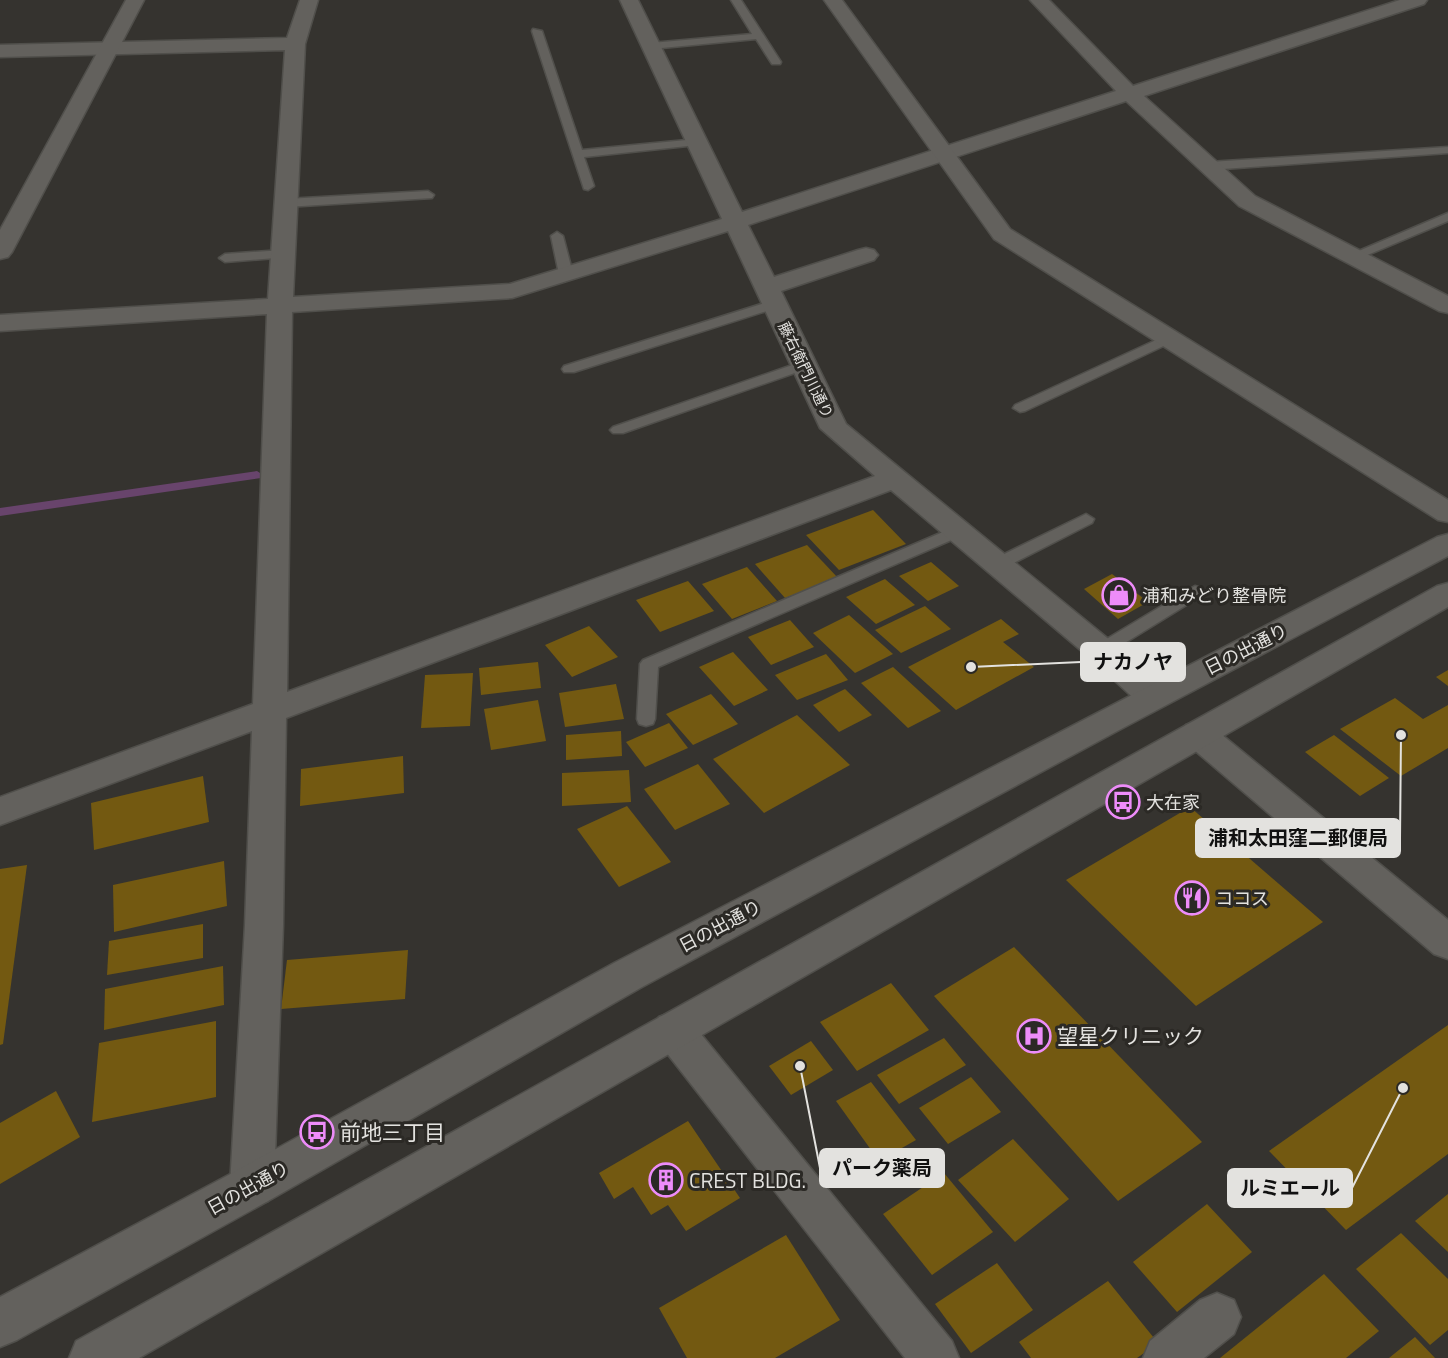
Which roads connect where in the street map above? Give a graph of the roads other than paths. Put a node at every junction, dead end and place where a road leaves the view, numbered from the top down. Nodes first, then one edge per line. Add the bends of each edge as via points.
1 (135, 0) edge
2 (309, 0) edge
3 (629, 0) edge
4 (736, 0) edge
5 (833, 0) edge
6 (1039, 0) edge
7 (1418, 0) edge
8 (537, 31) dead end
9 (759, 36) junction
10 (295, 44) junction
11 (651, 46) junction
12 (109, 47) junction
13 (0, 51) edge
14 (776, 62) dead end
15 (1129, 93) junction
16 (697, 142) junction
17 (1448, 150) edge
18 (941, 153) junction
19 (578, 154) junction
20 (1209, 166) junction
21 (588, 186) dead end
22 (428, 195) dead end
23 (286, 203) junction
24 (1448, 217) edge
25 (735, 222) junction
26 (557, 236) dead end
27 (0, 252) edge
28 (283, 254) junction
29 (866, 255) dead end
30 (1353, 256) junction
31 (225, 258) dead end
32 (566, 274) junction
33 (770, 296) junction
34 (280, 305) junction
35 (1448, 306) edge
36 (0, 323) edge
37 (1167, 339) junction
38 (804, 365) junction
39 (570, 369) dead end
40 (1020, 408) dead end
41 (618, 430) dead end
42 (895, 479) junction
43 (1448, 513) edge
44 (1086, 519) dead end
45 (957, 531) junction
46 (1448, 544) edge
47 (998, 564) junction
48 (1195, 592) dead end
49 (1448, 593) edge
50 (1101, 650) junction
51 (1153, 697) junction
52 (268, 711) junction
53 (646, 719) dead end
54 (1198, 734) junction
55 (0, 811) edge
56 (1448, 943) edge
57 (672, 1030) junction
58 (252, 1186) junction
59 (1216, 1317) dead end
60 (0, 1323) edge
61 (93, 1358) edge
62 (935, 1358) edge
63 (1167, 1358) edge

1 - 12 street
2 - 10 street
3 - 11 street, 藤右衛門川通り
4 - 9 lane
5 - 18 street
6 - 15 street
7 - 15 street
8 - 19 lane
9 - 11 lane
9 - 14 lane
10 - 12 street
10 - 23 street
11 - 16 street, 藤右衛門川通り
12 - 13 street
12 - 27 street
15 - 18 street
15 - 20 street
16 - 19 lane
16 - 25 street, 藤右衛門川通り
17 - 20 lane
18 - 25 street
18 - 37 street via 1002,234
19 - 21 lane
20 - 30 street via 1247,201
22 - 23 lane
23 - 28 street
24 - 30 lane
25 - 32 street
25 - 33 street, 藤右衛門川通り
26 - 32 lane
28 - 31 lane
28 - 34 street
29 - 33 street
30 - 35 street
32 - 34 street via 512,291
33 - 38 street, 藤右衛門川通り
33 - 39 lane
34 - 36 street
34 - 52 street
37 - 40 lane
37 - 43 street
38 - 41 lane
38 - 42 street, 藤右衛門川通り via 834,428
42 - 45 street, 藤右衛門川通り
42 - 52 street
44 - 47 lane
45 - 47 street, 藤右衛門川通り
45 - 53 lane via 649,664
46 - 51 street, 日の出通り
47 - 50 street, 藤右衛門川通り
48 - 50 lane
49 - 54 street
50 - 51 street, 藤右衛門川通り
51 - 58 street, 日の出通り via 628,975
52 - 55 street
52 - 58 street via 264,925
54 - 56 street
54 - 57 street
57 - 61 street
57 - 62 street
58 - 60 street, 日の出通り
59 - 63 street

